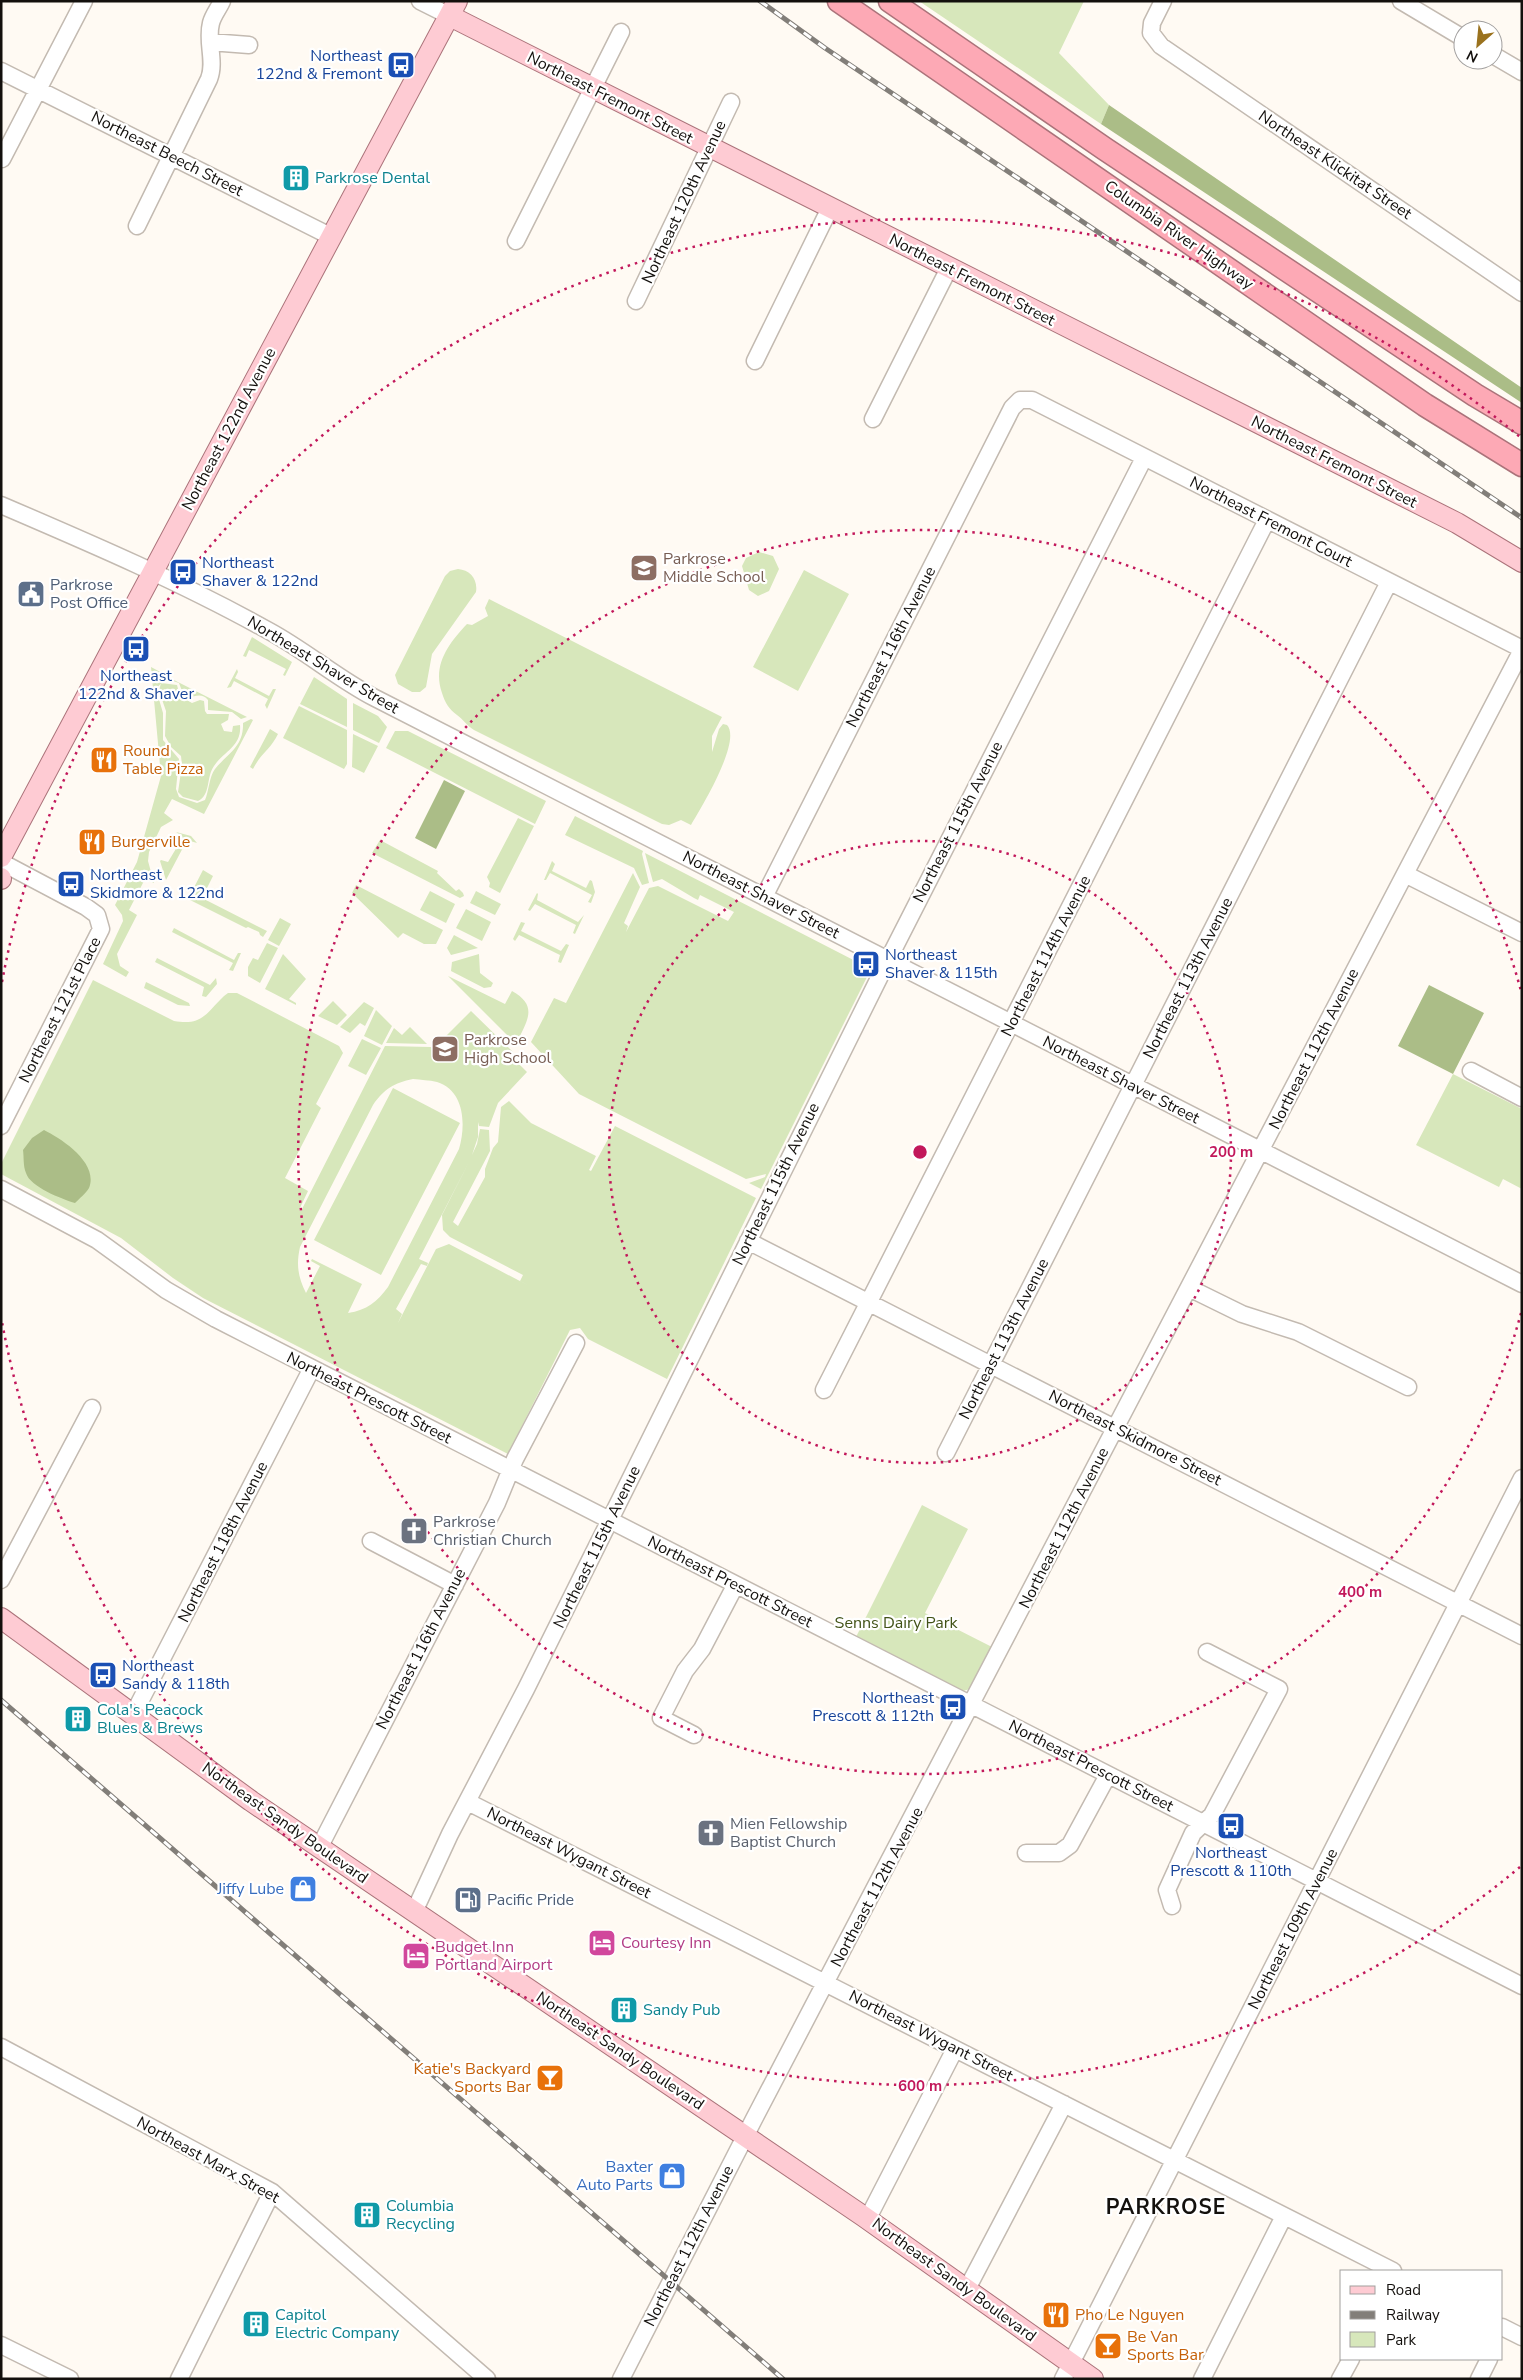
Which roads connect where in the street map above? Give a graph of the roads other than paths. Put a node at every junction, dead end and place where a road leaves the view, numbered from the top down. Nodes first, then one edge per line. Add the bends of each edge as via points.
1 (84, 1) edge
2 (222, 1) edge
3 (420, 1) edge
4 (839, 1) edge
5 (890, 1) edge
6 (1163, 1) edge
7 (1401, 1) edge
8 (454, 9) edge
9 (621, 32) dead end
10 (1453, 32) edge
11 (210, 42) junction
12 (249, 45) dead end
13 (1503, 61) edge
14 (1, 71) edge
15 (1522, 72) edge
16 (591, 88) junction
17 (37, 89) junction
18 (731, 102) dead end
19 (710, 148) junction
20 (172, 156) junction
21 (2, 159) edge
22 (830, 208) junction
23 (137, 226) dead end
24 (332, 237) junction
25 (516, 242) dead end
26 (950, 268) junction
27 (1522, 293) edge
28 (636, 301) dead end
29 (755, 361) dead end
30 (1020, 400) joint
31 (873, 419) dead end
32 (1522, 423) edge
33 (1144, 458) junction
34 (1522, 465) edge
35 (1, 505) edge
36 (1267, 520) junction
37 (1522, 562) edge
38 (153, 572) junction
39 (1389, 582) junction
40 (1522, 650) edge
41 (1, 857) edge
42 (1, 862) edge
43 (1405, 874) junction
44 (764, 897) junction
45 (1522, 933) edge
46 (888, 960) junction
47 (1012, 1024) junction
48 (1471, 1071) dead end
49 (1134, 1087) junction
50 (1522, 1098) edge
51 (1, 1126) edge
52 (1260, 1151) junction
53 (1, 1189) edge
54 (748, 1241) junction
55 (1522, 1284) edge
56 (1189, 1288) junction
57 (869, 1302) junction
58 (576, 1343) dead end
59 (991, 1365) junction
60 (312, 1368) junction
61 (1408, 1387) dead end
62 (824, 1390) dead end
63 (92, 1408) dead end
64 (1116, 1429) junction
65 (946, 1453) dead end
66 (510, 1470) junction
67 (1522, 1478) edge
68 (609, 1521) junction
69 (371, 1541) dead end
70 (1, 1580) edge
71 (455, 1584) junction
72 (735, 1586) junction
73 (1458, 1604) junction
74 (1, 1618) edge
75 (1522, 1636) edge
76 (1207, 1652) dead end
77 (971, 1705) junction
78 (133, 1715) junction
79 (694, 1735) dead end
80 (1108, 1776) junction
81 (468, 1802) junction
82 (1203, 1824) junction
83 (319, 1848) junction
84 (1026, 1853) dead end
85 (1317, 1881) junction
86 (1172, 1906) dead end
87 (414, 1912) junction
88 (826, 1983) junction
89 (1522, 1986) edge
90 (1, 2047) edge
91 (955, 2049) junction
92 (1064, 2104) junction
93 (746, 2136) junction
94 (1175, 2162) junction
95 (272, 2192) junction
96 (1284, 2216) junction
97 (868, 2218) junction
98 (1391, 2270) edge
99 (967, 2289) junction
100 (1503, 2330) edge
101 (1522, 2337) edge
102 (1, 2345) edge
103 (1350, 2360) edge
104 (1488, 2360) edge
105 (1066, 2371) edge
106 (70, 2379) edge
107 (179, 2379) edge
108 (487, 2379) edge
109 (621, 2379) edge
110 (1093, 2379) edge
111 (1202, 2379) edge
112 (1340, 2379) edge
113 (1479, 2379) edge

1 - 17 street
2 - 11 street via 211,24
3 - 8 street, Northeast Fremont Street
4 - 34 highway, Columbia River Highway via 1425,405
5 - 32 highway, Columbia River Highway via 1105,149
6 - 27 street, Northeast Klickitat Street via 1152,23 1151,33 1160,46
7 - 10 street
8 - 16 main road, Northeast Fremont Street
8 - 24 main road, Northeast 122nd Avenue
9 - 16 street
11 - 12 street
11 - 20 street via 212,71
13 - 15 street
14 - 17 street, Northeast Beech Street
16 - 19 main road, Northeast Fremont Street
16 - 25 street
17 - 20 street, Northeast Beech Street
17 - 21 street
18 - 19 street, Northeast 120th Avenue
19 - 22 main road, Northeast Fremont Street
19 - 28 street, Northeast 120th Avenue
20 - 23 street
20 - 24 street, Northeast Beech Street
22 - 26 main road, Northeast Fremont Street
22 - 29 street
24 - 38 main road, Northeast 122nd Avenue
26 - 31 street
26 - 37 main road, Northeast Fremont Street via 1457,523
30 - 33 street, Northeast Fremont Court via 1032,400
30 - 44 street, Northeast 116th Avenue via 1012,408
33 - 36 street, Northeast Fremont Court
33 - 46 street, Northeast 115th Avenue
35 - 38 street, Northeast Shaver Street
36 - 39 street, Northeast Fremont Court
36 - 47 street, Northeast 114th Avenue
38 - 41 main road, Northeast 122nd Avenue
38 - 44 street, Northeast Shaver Street via 270,631 375,698
39 - 40 street, Northeast Fremont Court
39 - 49 street, Northeast 113th Avenue
40 - 43 street, Northeast 112th Avenue
42 - 51 street, Northeast 121st Place via 86,907 100,920 99,935
43 - 45 street
43 - 52 street, Northeast 112th Avenue
44 - 46 street, Northeast Shaver Street
46 - 47 street, Northeast Shaver Street
46 - 54 street, Northeast 115th Avenue
47 - 49 street, Northeast Shaver Street
47 - 57 street, Northeast 114th Avenue
48 - 50 street
49 - 52 street, Northeast Shaver Street
49 - 59 street, Northeast 113th Avenue
52 - 55 street, Northeast Shaver Street
52 - 56 street, Northeast 112th Avenue
53 - 60 street, Northeast Prescott Street via 97,1240 190,1305
54 - 57 street, Northeast Skidmore Street
54 - 68 street, Northeast 115th Avenue
56 - 61 street via 1242,1314 1298,1332
56 - 64 street, Northeast 112th Avenue
57 - 59 street, Northeast Skidmore Street
57 - 62 street, Northeast 114th Avenue
58 - 66 street, Northeast 116th Avenue
59 - 64 street, Northeast Skidmore Street
59 - 65 street, Northeast 113th Avenue
60 - 66 street, Northeast Prescott Street
60 - 78 street, Northeast 118th Avenue
63 - 70 street
64 - 73 street, Northeast Skidmore Street
64 - 77 street, Northeast 112th Avenue
66 - 68 street, Northeast Prescott Street
66 - 71 street, Northeast 116th Avenue via 497,1503
67 - 73 street, Northeast 109th Avenue
68 - 72 street, Northeast Prescott Street
68 - 81 street, Northeast 115th Avenue
69 - 71 street
71 - 83 street, Northeast 116th Avenue
72 - 77 street, Northeast Prescott Street
72 - 79 street via 702,1649 684,1670 661,1718
73 - 75 street, Northeast Skidmore Street
73 - 85 street, Northeast 109th Avenue
74 - 78 main road, Northeast Sandy Boulevard
76 - 82 street via 1279,1689 1212,1815
77 - 80 street, Northeast Prescott Street
77 - 88 street, Northeast 112th Avenue
78 - 83 main road, Northeast Sandy Boulevard
80 - 82 street, Northeast Prescott Street
80 - 84 street via 1070,1845 1058,1853
81 - 87 street, Northeast 115th Avenue
81 - 88 street, Northeast Wygant Street
82 - 85 street, Northeast Prescott Street
82 - 86 street via 1193,1833 1167,1890
83 - 87 main road, Northeast Sandy Boulevard
85 - 89 street, Northeast Prescott Street
85 - 94 street, Northeast 109th Avenue
87 - 93 main road, Northeast Sandy Boulevard
88 - 91 street, Northeast Wygant Street
88 - 93 street, Northeast 112th Avenue
90 - 95 street, Northeast Marx Street
91 - 92 street, Northeast Wygant Street
91 - 97 street
92 - 94 street, Northeast Wygant Street
92 - 99 street
93 - 97 main road, Northeast Sandy Boulevard
93 - 109 street, Northeast 112th Avenue
94 - 96 street, Northeast Wygant Street
94 - 105 street, Northeast 109th Avenue
95 - 107 street
95 - 108 street, Northeast Marx Street
96 - 98 street, Northeast Wygant Street
96 - 111 street
97 - 99 main road, Northeast Sandy Boulevard
99 - 105 main road, Northeast Sandy Boulevard
100 - 101 street
102 - 106 street
103 - 112 street
104 - 113 street
105 - 110 main road, Northeast Sandy Boulevard

